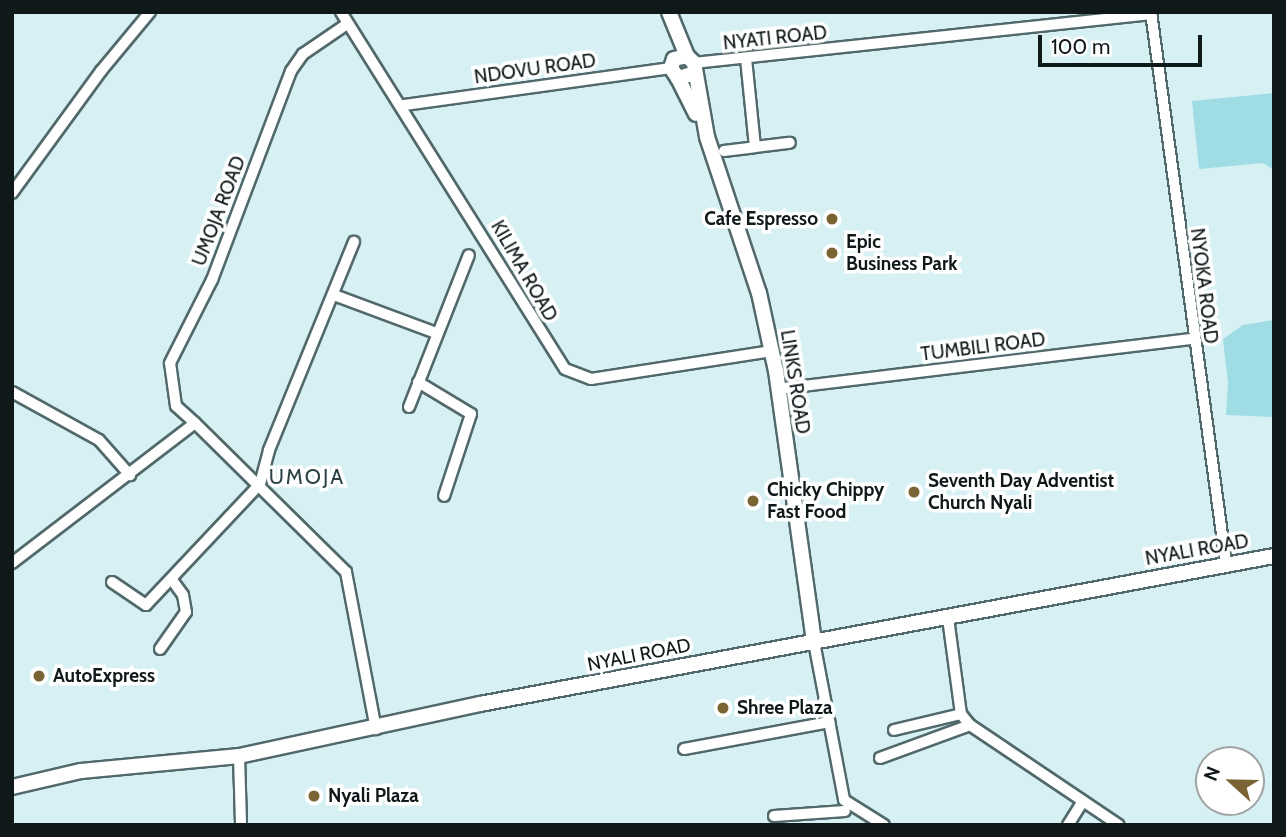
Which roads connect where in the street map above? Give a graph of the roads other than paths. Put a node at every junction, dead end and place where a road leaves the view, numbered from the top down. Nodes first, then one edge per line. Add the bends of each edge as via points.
1 (150, 12) edge
2 (341, 12) edge
3 (669, 12) edge
4 (1151, 13) edge
5 (347, 24) junction
6 (746, 59) junction
7 (683, 67) junction
8 (404, 105) junction
9 (790, 143) dead end
10 (755, 148) junction
11 (724, 151) dead end
12 (12, 193) edge
13 (354, 242) dead end
14 (469, 255) dead end
15 (334, 295) junction
16 (436, 332) junction
17 (1192, 339) junction
18 (772, 351) junction
19 (418, 382) junction
20 (778, 389) junction
21 (12, 392) edge
22 (409, 407) dead end
23 (195, 423) junction
24 (130, 475) junction
25 (260, 484) junction
26 (444, 496) dead end
27 (1274, 556) edge
28 (12, 564) edge
29 (1226, 564) junction
30 (172, 580) junction
31 (112, 582) dead end
32 (948, 618) junction
33 (814, 642) junction
34 (160, 649) dead end
35 (961, 714) junction
36 (830, 722) junction
37 (970, 725) junction
38 (376, 729) junction
39 (894, 730) dead end
40 (684, 750) dead end
41 (239, 755) junction
42 (880, 758) dead end
43 (12, 787) edge
44 (1083, 801) junction
45 (844, 806) junction
46 (775, 817) dead end
47 (241, 825) edge
48 (846, 825) edge
49 (884, 825) edge
50 (1068, 825) edge
51 (1119, 825) edge

1 - 12 street
2 - 5 street, KILIMA ROAD
3 - 7 main road, LINKS ROAD
4 - 6 street, NYATI ROAD
4 - 17 street, NYOKA ROAD
5 - 8 street, KILIMA ROAD
5 - 23 street, UMOJA ROAD via 303,54 291,71 212,280 170,363 176,405
6 - 7 street, NYATI ROAD
6 - 10 street
7 - 8 street, NDOVU ROAD
7 - 18 main road, LINKS ROAD via 759,293
8 - 18 street, KILIMA ROAD via 555,359 572,373 591,379
9 - 10 street
10 - 11 street
13 - 15 street
14 - 16 street
15 - 16 street
15 - 25 street via 269,450
16 - 19 street
17 - 20 street, TUMBILI ROAD
17 - 29 street, NYOKA ROAD
18 - 20 main road, LINKS ROAD
19 - 22 street
19 - 26 street via 471,414
20 - 33 main road, LINKS ROAD
21 - 24 street via 99,440
23 - 24 street
23 - 25 street, UMOJA ROAD
24 - 28 street
25 - 30 street
25 - 38 street, UMOJA ROAD via 346,572
27 - 29 main road, NYALI ROAD
29 - 32 main road, NYALI ROAD
30 - 31 street via 146,606
30 - 34 street via 183,595 186,612
32 - 33 main road, NYALI ROAD
32 - 35 street
33 - 36 street
33 - 38 main road, NYALI ROAD
35 - 37 street
35 - 39 street
36 - 40 street
36 - 45 street
37 - 42 street
37 - 44 street
38 - 41 main road, NYALI ROAD
41 - 43 main road, NYALI ROAD via 81,771
41 - 47 street
44 - 50 street
44 - 51 street
45 - 46 street
45 - 48 street
45 - 49 street

